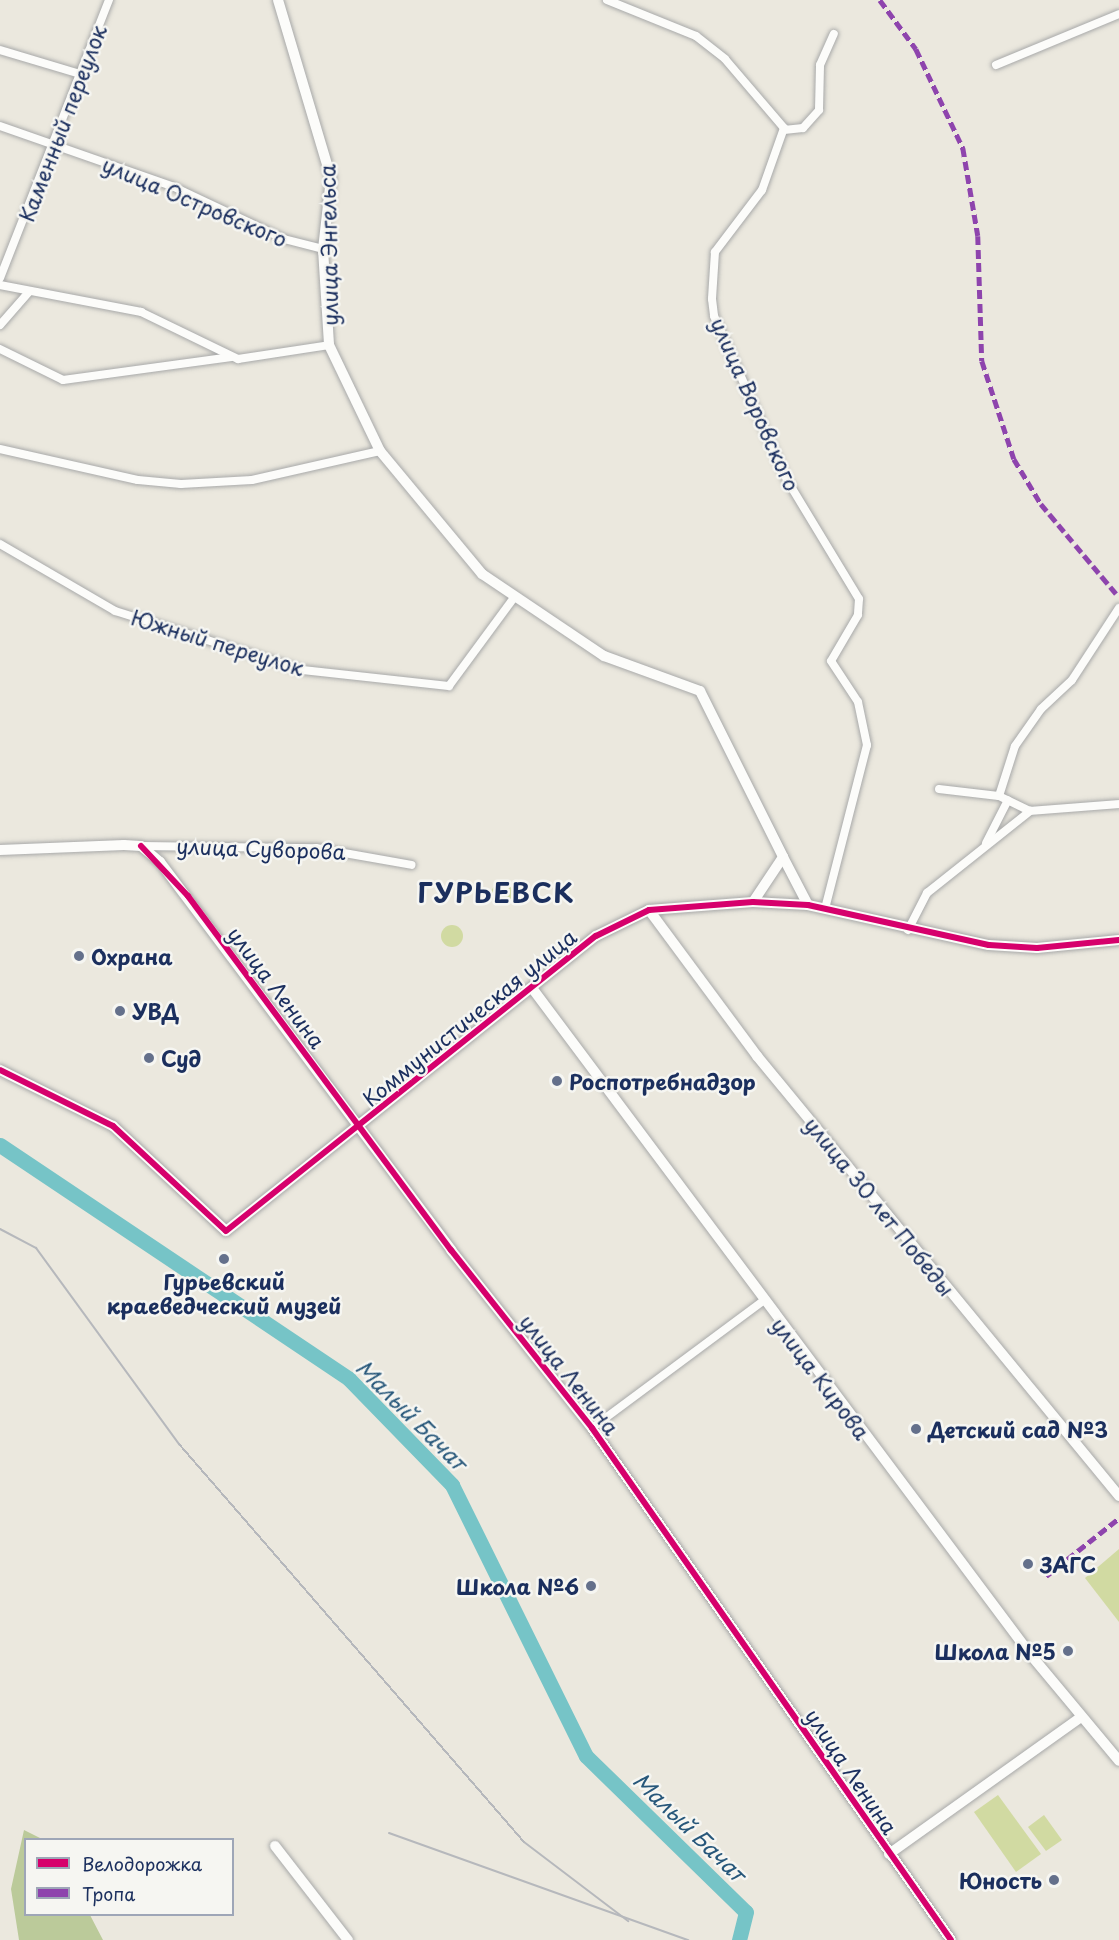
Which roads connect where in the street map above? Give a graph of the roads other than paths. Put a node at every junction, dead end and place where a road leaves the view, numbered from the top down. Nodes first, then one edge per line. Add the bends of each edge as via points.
1 (109, 0) edge
2 (278, 0) edge
3 (607, 0) edge
4 (1119, 14) edge
5 (834, 34) dead end
6 (0, 50) edge
7 (996, 65) dead end
8 (80, 74) junction
9 (0, 126) edge
10 (784, 130) junction
11 (51, 144) junction
12 (323, 249) junction
13 (0, 278) edge
14 (0, 285) edge
15 (28, 293) junction
16 (0, 325) edge
17 (329, 345) junction
18 (0, 349) edge
19 (231, 357) junction
20 (0, 449) edge
21 (380, 451) junction
22 (0, 544) edge
23 (515, 596) junction
24 (1119, 608) edge
25 (1115, 620) edge
26 (939, 789) dead end
27 (999, 796) junction
28 (1008, 800) junction
29 (1119, 804) edge
30 (1030, 811) junction
31 (141, 846) junction
32 (984, 847) junction
33 (0, 850) edge
34 (783, 856) junction
35 (412, 865) dead end
36 (753, 902) junction
37 (808, 905) junction
38 (825, 908) junction
39 (649, 910) junction
40 (908, 930) junction
41 (1119, 940) edge
42 (532, 988) junction
43 (0, 1070) edge
44 (359, 1126) junction
45 (763, 1301) junction
46 (592, 1428) junction
47 (1119, 1496) edge
48 (1081, 1717) junction
49 (1119, 1761) edge
50 (275, 1846) dead end
51 (889, 1854) junction
52 (348, 1940) edge
53 (951, 1940) edge

1 - 8 street, Каменный переулок
2 - 12 street, улица Энгельса via 331,178
3 - 10 street via 696,36 725,59
4 - 7 street
5 - 10 street via 820,65 819,110 803,128
6 - 8 street
8 - 11 street, Каменный переулок
9 - 11 street, улица Островского
10 - 38 street, улица Воровского via 762,190 715,252 712,299 714,316 787,480 860,599 858,615 831,661 858,702 867,745
11 - 12 street, улица Островского via 174,187 284,239
11 - 13 street, Каменный переулок
12 - 17 street, улица Энгельса
14 - 15 street
15 - 16 street
15 - 19 street via 141,312
17 - 19 street
17 - 21 street, улица Энгельса
18 - 19 street via 70,380
20 - 21 street via 138,480 180,484 252,480
21 - 23 street, улица Энгельса via 482,574
22 - 23 street, Южный переулок via 114,611 280,663 449,686
23 - 34 street, улица Энгельса via 604,656 700,691
24 - 25 street
25 - 27 street via 1072,680 1041,709 1015,746
26 - 27 street
27 - 28 street
28 - 30 street
28 - 32 street
29 - 30 street
30 - 32 street
31 - 33 street, улица Суворова
31 - 35 street, улица Суворова via 316,848
31 - 44 street, улица Ленина via 188,896
32 - 40 street via 923,898
34 - 36 street
34 - 37 street
36 - 37 street, Коммунистическая улица
36 - 39 street, Коммунистическая улица
37 - 38 street, Коммунистическая улица
38 - 40 street, Коммунистическая улица
39 - 42 street, Коммунистическая улица via 596,936
39 - 47 street, улица 30 лет Победы via 756,1056
40 - 41 street, Коммунистическая улица via 1015,948
42 - 44 street, Коммунистическая улица
42 - 45 street, улица Кирова
43 - 44 street, Коммунистическая улица via 113,1126 226,1231
44 - 46 street, улица Ленина
45 - 46 street
45 - 48 street, улица Кирова
46 - 51 street, улица Ленина
48 - 49 street, улица Кирова
48 - 51 street
50 - 52 street
51 - 53 street, улица Ленина

